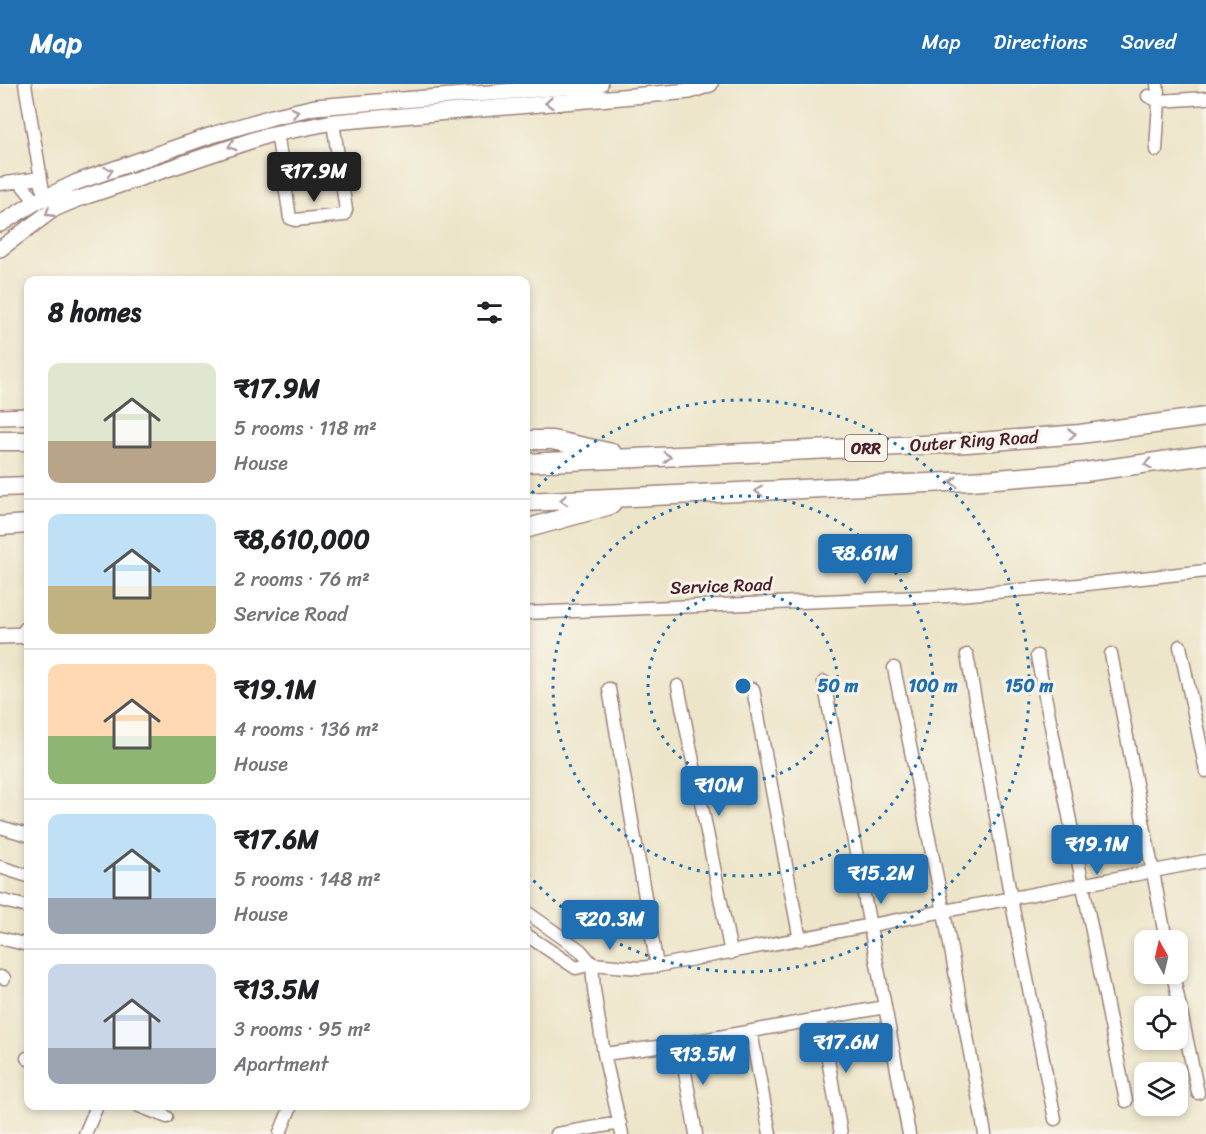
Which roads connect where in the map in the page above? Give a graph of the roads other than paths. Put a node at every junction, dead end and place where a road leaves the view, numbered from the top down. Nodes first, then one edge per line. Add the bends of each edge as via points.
1 (25, 84) edge
2 (600, 84) edge
3 (710, 84) edge
4 (1157, 84) edge
5 (534, 87) edge
6 (1153, 98) junction
7 (1206, 98) edge
8 (333, 122) junction
9 (277, 132) junction
10 (1156, 150) dead end
11 (40, 178) junction
12 (19, 181) junction
13 (0, 184) edge
14 (40, 200) junction
15 (0, 224) edge
16 (0, 249) edge
17 (24, 416) edge
18 (0, 417) edge
19 (1206, 417) edge
20 (530, 440) edge
21 (0, 441) edge
22 (24, 441) edge
23 (1206, 455) edge
24 (637, 458) junction
25 (530, 463) edge
26 (24, 486) edge
27 (0, 487) edge
28 (642, 497) junction
29 (530, 502) edge
30 (24, 524) edge
31 (0, 526) edge
32 (530, 528) edge
33 (1206, 571) edge
34 (530, 613) edge
35 (24, 633) edge
36 (0, 636) edge
37 (1180, 646) dead end
38 (1111, 654) dead end
39 (967, 655) dead end
40 (1037, 656) dead end
41 (894, 668) dead end
42 (824, 682) dead end
43 (678, 686) dead end
44 (609, 688) dead end
45 (753, 689) dead end
46 (1206, 771) edge
47 (0, 827) edge
48 (24, 834) edge
49 (1206, 861) edge
50 (0, 867) edge
51 (1152, 872) junction
52 (24, 875) edge
53 (1083, 885) junction
54 (1011, 899) junction
55 (0, 900) edge
56 (24, 906) edge
57 (944, 912) junction
58 (530, 915) edge
59 (870, 926) junction
60 (1164, 930) edge
61 (530, 937) edge
62 (0, 938) edge
63 (800, 940) junction
64 (24, 944) edge
65 (731, 953) junction
66 (592, 964) junction
67 (657, 966) junction
68 (1175, 984) edge
69 (885, 1007) junction
70 (821, 1019) junction
71 (751, 1032) junction
72 (680, 1044) junction
73 (604, 1054) junction
74 (1198, 1093) dead end
75 (1126, 1101) dead end
76 (95, 1110) edge
77 (149, 1110) edge
78 (289, 1110) edge
79 (167, 1117) dead end
80 (1055, 1119) dead end
81 (621, 1129) edge
82 (280, 1133) edge
83 (85, 1134) edge
84 (557, 1134) edge
85 (696, 1134) edge
86 (770, 1134) edge
87 (841, 1134) edge
88 (909, 1134) edge
89 (985, 1134) edge

1 - 11 street
2 - 5 main road
3 -> 8 main road via 678,93
4 - 6 street
14 -> 5 main road via 77,182 212,135 315,107
6 - 7 street
6 - 10 street
8 - 9 main road
8 - 9 street via 344,215 290,218
9 -> 16 main road via 75,200 49,212
11 - 12 street
11 - 14 street
12 - 13 street
12 - 14 street
14 - 15 main road
17 - 18 main road
24 -> 19 highway, Outer Ring Road / ORR via 1024,439
20 - 24 highway via 552,440
21 - 22 highway
23 -> 28 highway, ORR via 1027,477
24 - 25 highway, Outer Ring Road / ORR
26 - 27 highway
28 -> 29 highway, ORR
28 - 32 highway
30 - 31 highway
33 - 34 street, Service Road via 947,596
35 - 36 main road
37 - 46 street
38 - 51 street
39 - 54 street
40 - 53 street
41 - 57 street
42 - 59 street
43 - 65 street
44 - 67 street
45 - 63 street
47 - 48 street
49 - 51 street
50 - 52 street
51 - 53 street
51 - 60 street
53 - 54 street
53 - 75 street
54 - 57 street
54 - 80 street
55 - 56 street
57 - 59 street
57 - 89 street
58 - 66 street via 580,950
59 - 63 street
59 - 69 street
61 - 66 street via 576,968
62 - 64 street
63 - 65 street
65 - 67 street
66 - 67 street
66 - 73 street
68 - 74 street
69 - 70 street
69 - 88 street
70 - 71 street
70 - 87 street
71 - 72 street
71 - 86 street
72 - 73 street
72 - 85 street
73 - 81 street
76 - 83 street
77 - 79 street
78 - 82 street
81 - 84 street

